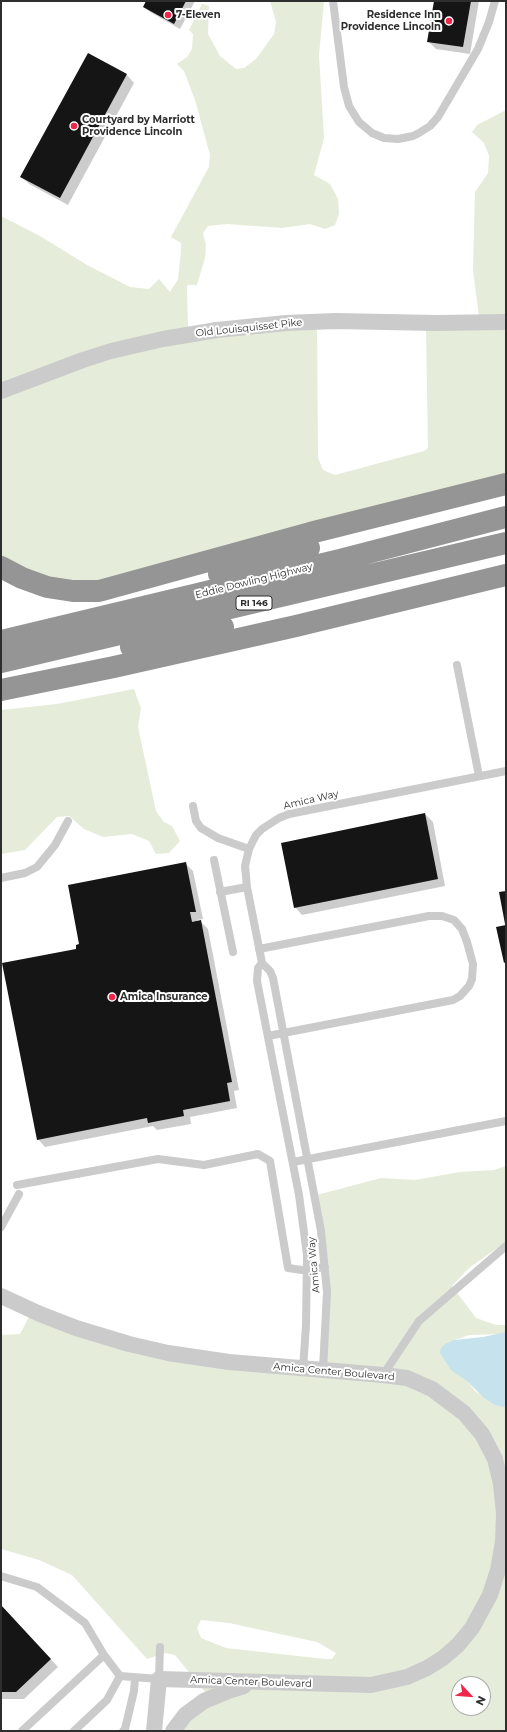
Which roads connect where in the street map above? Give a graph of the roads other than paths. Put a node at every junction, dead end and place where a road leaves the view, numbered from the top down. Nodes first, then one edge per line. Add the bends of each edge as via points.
1 (333, 1) edge
2 (495, 1) edge
3 (506, 322) edge
4 (1, 392) edge
5 (506, 484) edge
6 (506, 490) edge
7 (506, 517) edge
8 (506, 543) edge
9 (1, 566) edge
10 (506, 566) edge
11 (506, 575) edge
12 (33, 634) junction
13 (1, 641) edge
14 (1, 662) edge
15 (457, 666) dead end
16 (1, 674) edge
17 (1, 690) edge
18 (506, 771) edge
19 (479, 776) junction
20 (193, 806) dead end
21 (68, 821) dead end
22 (249, 849) junction
23 (214, 860) dead end
24 (1, 878) edge
25 (247, 887) junction
26 (220, 892) junction
27 (259, 950) junction
28 (232, 952) dead end
29 (262, 963) junction
30 (283, 1033) junction
31 (268, 1036) junction
32 (506, 1121) edge
33 (308, 1159) junction
34 (293, 1162) junction
35 (17, 1185) dead end
36 (19, 1194) dead end
37 (1, 1227) edge
38 (506, 1246) edge
39 (325, 1267) junction
40 (307, 1269) junction
41 (1, 1296) edge
42 (303, 1369) junction
43 (323, 1371) junction
44 (383, 1375) junction
45 (1, 1576) edge
46 (160, 1647) dead end
47 (104, 1655) junction
48 (120, 1676) junction
49 (135, 1678) junction
50 (159, 1679) junction
51 (260, 1682) junction
52 (22, 1731) edge
53 (74, 1731) edge
54 (123, 1731) edge
55 (154, 1731) edge
56 (173, 1731) edge

1 - 2 lane via 344,87 353,114 372,133 384,138 398,139 425,130 438,117 480,44
3 - 4 street, Old Louisquisset Pike via 315,321 217,330 111,351
5 - 9 highway via 99,590 73,592 47,587 22,578
6 - 12 highway via 113,604
7 - 12 highway, Eddie Dowling Highway / RI 146
8 - 14 highway, Eddie Dowling Highway / RI 146
10 - 16 highway
11 - 17 highway via 296,626
12 - 13 highway, Eddie Dowling Highway / RI 146
15 - 19 lane
18 - 19 lane, Amica Way
19 - 22 lane, Amica Way via 289,814 262,829
20 - 22 lane via 196,821 201,828 214,836
21 - 24 lane via 55,845 37,867 25,873
22 - 25 lane, Amica Way via 245,866
23 - 26 lane
25 - 26 lane
25 - 27 lane, Amica Way
26 - 28 lane
27 - 29 lane, Amica Way
27 - 30 lane via 436,916 454,920 468,942 473,964 472,979 465,991 453,1000
29 - 30 lane, Amica Way via 267,966 273,978
29 - 31 lane, Amica Way via 258,968 257,981
30 - 31 lane
30 - 33 lane, Amica Way
31 - 34 lane, Amica Way
32 - 33 lane
33 - 34 lane
33 - 39 lane, Amica Way
34 - 40 lane, Amica Way via 305,1233
35 - 40 lane via 158,1159 204,1165 258,1154 270,1161 288,1268
36 - 37 lane
38 - 44 lane via 419,1321
39 - 40 lane
39 - 43 lane, Amica Way via 327,1311
40 - 42 lane, Amica Way
41 - 42 street, Amica Center Boulevard via 76,1328 136,1346 208,1360
42 - 43 street, Amica Center Boulevard
43 - 44 street, Amica Center Boulevard
44 - 51 street, Amica Center Boulevard via 407,1378 420,1383 453,1403 474,1423 495,1459 504,1514 501,1556 490,1595 472,1628 458,1645 435,1664 407,1678 371,1685
45 - 47 lane via 37,1587 67,1610 85,1624
46 - 50 lane
47 - 48 lane
47 - 52 lane
48 - 49 lane
48 - 53 lane via 107,1700
49 - 50 lane
49 - 54 lane
50 - 51 street, Amica Center Boulevard
50 - 55 street
51 - 56 street via 204,1701 185,1715

